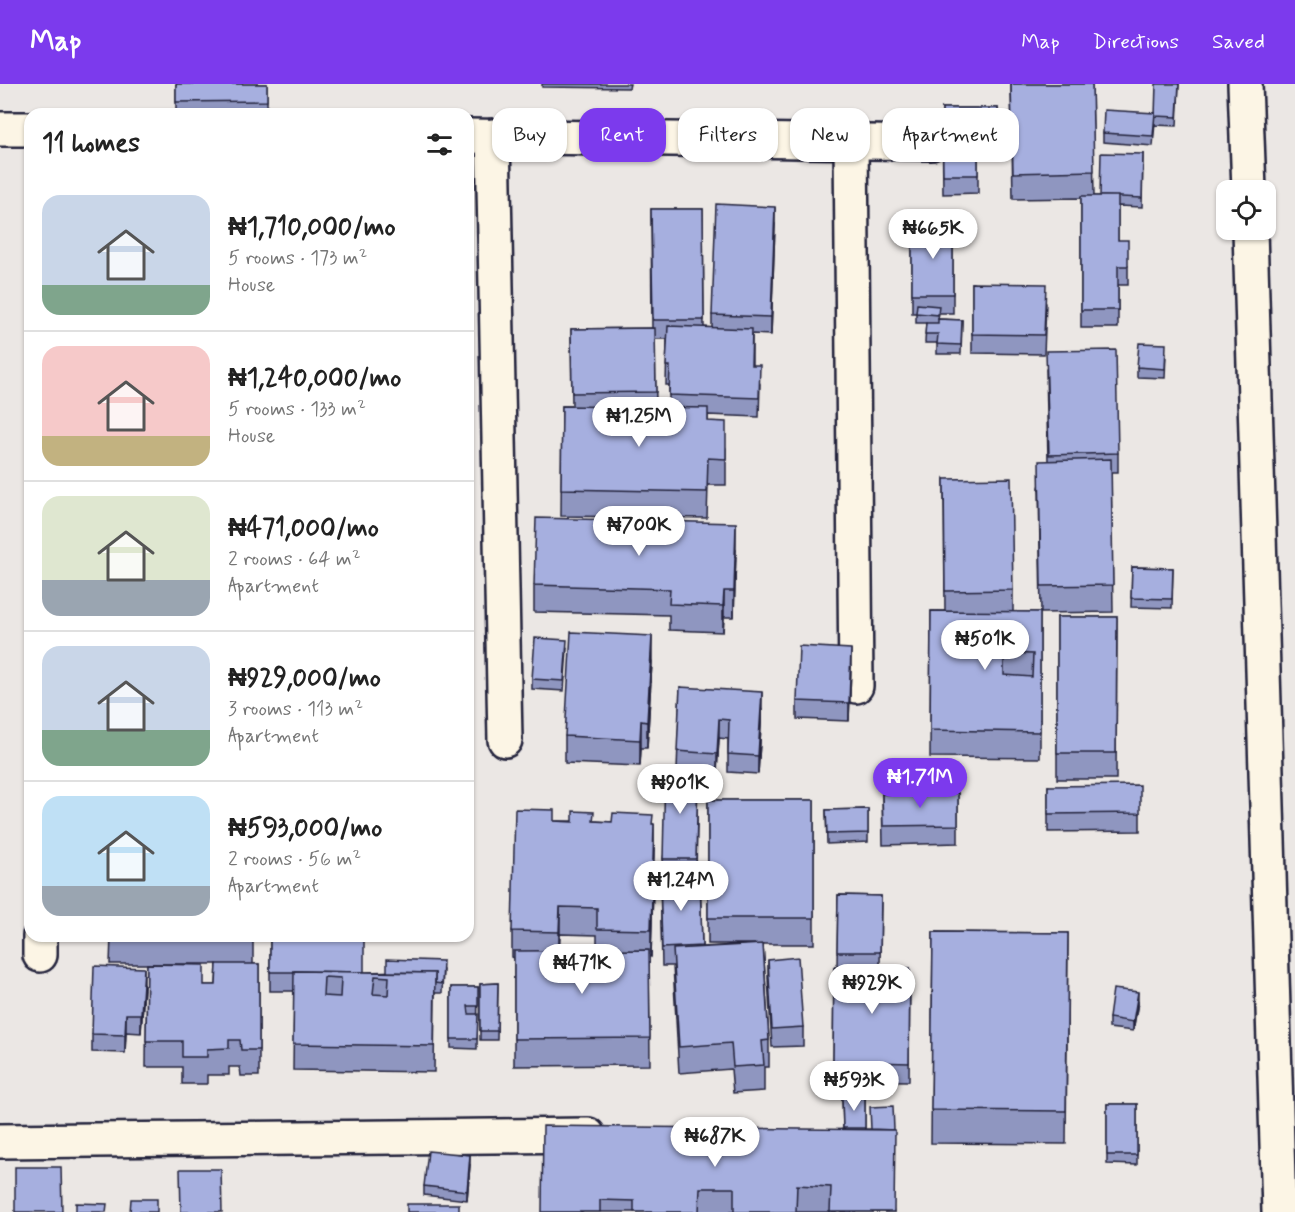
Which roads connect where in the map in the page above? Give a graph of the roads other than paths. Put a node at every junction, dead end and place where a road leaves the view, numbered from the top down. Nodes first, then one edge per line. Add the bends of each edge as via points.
1 (1245, 84) edge
2 (0, 129) edge
3 (24, 129) edge
4 (481, 136) edge
5 (790, 140) edge
6 (851, 162) edge
7 (1249, 180) edge
8 (1250, 240) edge
9 (856, 686) dead end
10 (505, 740) dead end
11 (614, 1134) edge
12 (0, 1142) edge
13 (1279, 1212) edge

1 - 7 street
2 - 3 street
4 - 5 street
4 - 10 street
6 - 9 street
8 - 13 street
11 - 12 street

